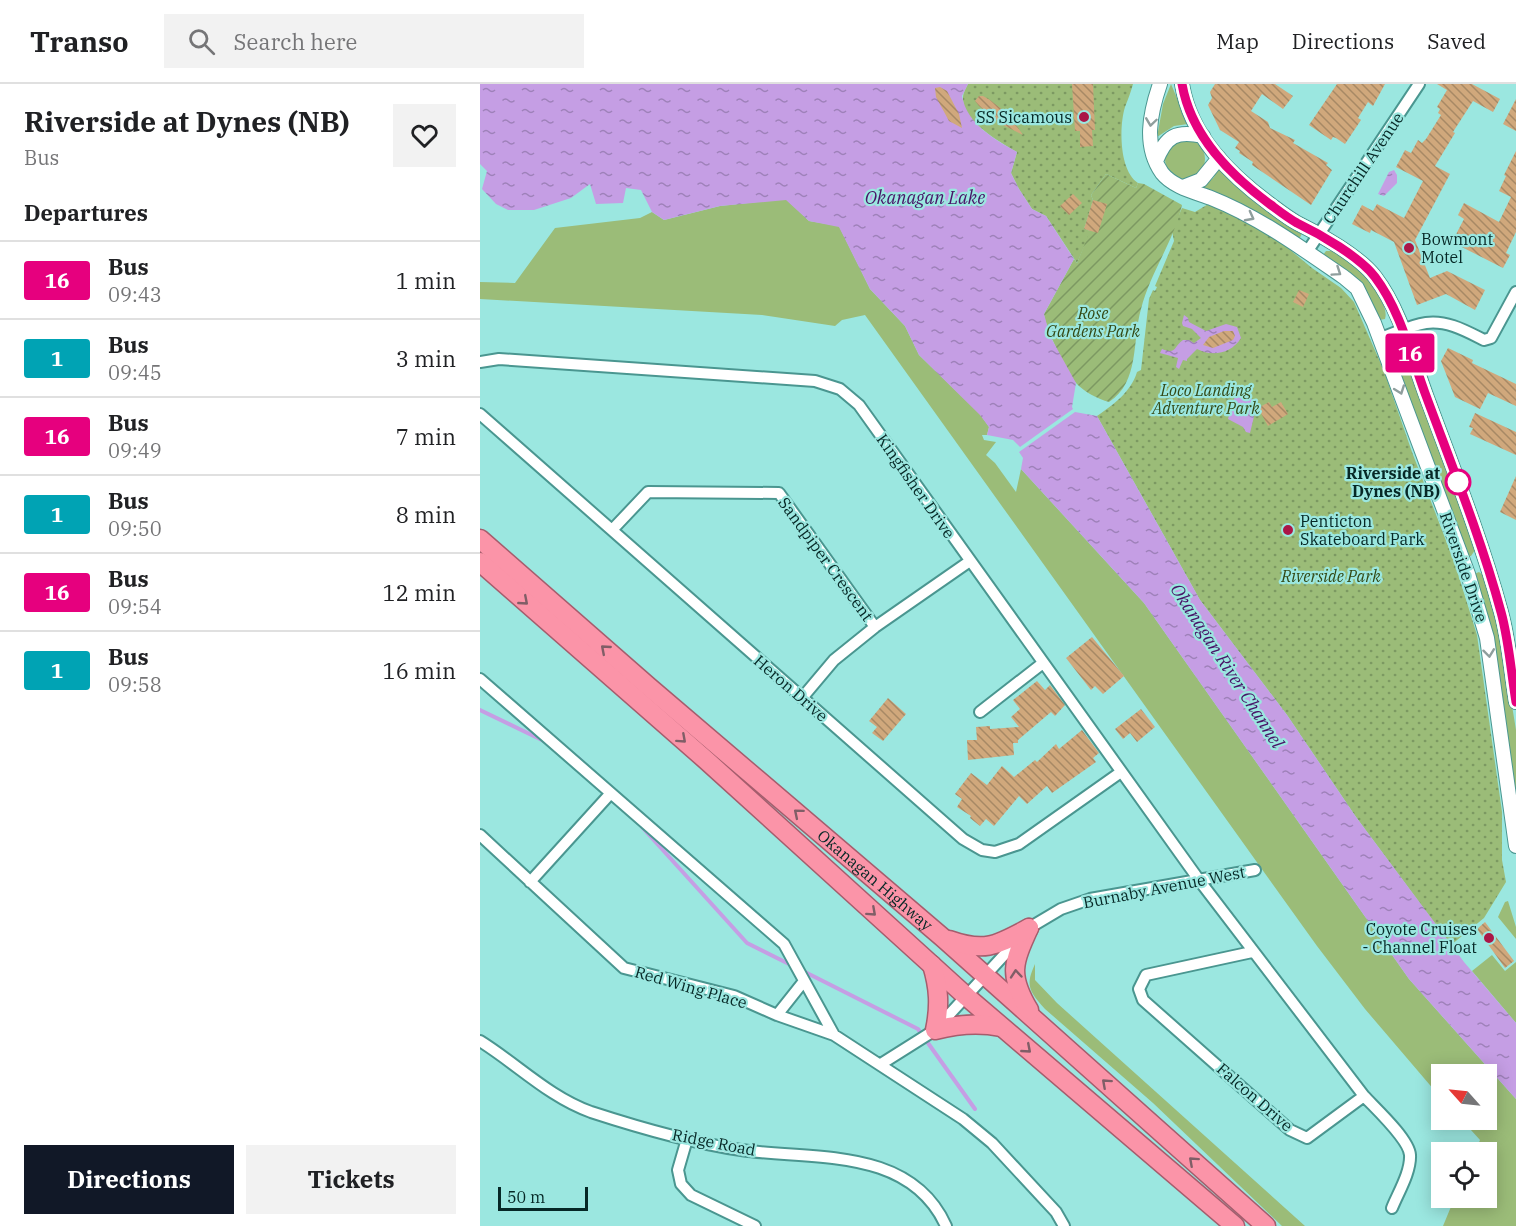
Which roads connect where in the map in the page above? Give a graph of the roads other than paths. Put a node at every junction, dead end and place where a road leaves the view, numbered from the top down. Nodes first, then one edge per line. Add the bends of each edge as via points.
1 (1160, 84) edge
2 (1182, 84) edge
3 (1419, 84) edge
4 (1203, 136) junction
5 (1219, 158) junction
6 (1156, 161) junction
7 (1183, 188) junction
8 (1319, 234) junction
9 (1307, 252) junction
10 (1516, 292) edge
11 (1402, 331) junction
12 (1381, 338) junction
13 (480, 362) edge
14 (480, 414) edge
15 (612, 530) junction
16 (480, 539) edge
17 (970, 561) junction
18 (480, 562) edge
19 (875, 627) junction
20 (1043, 663) junction
21 (480, 679) edge
22 (802, 698) junction
23 (1516, 702) edge
24 (980, 712) dead end
25 (1121, 772) junction
26 (610, 794) junction
27 (480, 835) edge
28 (1516, 837) edge
29 (1255, 870) dead end
30 (1199, 880) junction
31 (530, 882) junction
32 (1029, 928) junction
33 (942, 937) junction
34 (1252, 952) junction
35 (932, 965) junction
36 (986, 975) junction
37 (804, 981) junction
38 (967, 997) junction
39 (777, 1015) junction
40 (1035, 1019) junction
41 (1002, 1028) junction
42 (935, 1030) junction
43 (834, 1035) junction
44 (480, 1041) edge
45 (881, 1064) junction
46 (1364, 1096) junction
47 (687, 1139) junction
48 (1392, 1208) dead end
49 (755, 1226) edge
50 (946, 1226) edge
51 (1064, 1226) edge
52 (1235, 1226) edge
53 (1266, 1226) edge

1 -> 6 street via 1150,130
2 - 4 street via 1188,108
3 - 8 street, Churchill Avenue
4 - 5 street
4 - 6 street via 1173,136 1163,145
5 - 7 street via 1201,180
5 - 8 street, Riverside Drive via 1259,196
6 - 7 street via 1168,178
7 -> 9 street, Riverside Drive via 1256,220
8 - 9 street, Churchill Avenue
8 - 11 street, Riverside Drive via 1374,274
9 -> 12 street, Riverside Drive via 1357,288
10 - 11 street via 1491,338 1484,340 1442,323 1426,323
11 - 12 street
11 - 23 street, Riverside Drive via 1488,568 1502,615
12 -> 28 street, Riverside Drive via 1488,638
13 - 17 street, Kingfisher Drive via 499,359 815,381 840,389 859,405
14 - 15 street, Heron Drive
15 - 19 street, Sandpiper Crescent via 648,492 779,493
15 - 22 street, Heron Drive
33 -> 16 highway, Okanagan Highway
17 - 19 street
17 - 20 street, Kingfisher Drive
18 -> 35 highway, Okanagan Highway
19 - 22 street via 834,660
20 - 24 street
20 - 25 street, Kingfisher Drive
21 - 26 street
22 - 25 street, Heron Drive via 963,839 982,850 994,852 1019,844
25 - 30 street, Kingfisher Drive
26 - 31 street
26 - 37 street via 784,944
27 - 31 street, Red Wing Place
29 - 30 street, Burnaby Avenue West
30 - 32 street, Burnaby Avenue West via 1090,899 1061,909
30 - 34 street
31 - 39 street, Red Wing Place via 624,969 734,996
32 - 33 highway via 984,947
32 - 36 street, Burnaby Avenue West
40 -> 32 highway via 1020,995 1014,975 1016,956
33 - 36 highway, Okanagan Highway
34 - 46 street
34 - 46 street, Falcon Drive via 1146,975 1139,989 1143,1000 1290,1130 1307,1138
35 - 38 highway, Okanagan Highway
35 - 42 highway via 939,996
36 - 38 street, Burnaby Avenue West
36 - 40 highway, Okanagan Highway
37 - 39 street
37 - 43 street
38 - 41 highway, Okanagan Highway
38 - 42 street, Burnaby Avenue West
39 - 43 street, Red Wing Place
53 -> 40 highway, Okanagan Highway
41 - 42 highway via 970,1023
41 -> 52 highway, Okanagan Highway
42 - 45 street, Burnaby Avenue West
43 - 45 street
44 - 47 street, Ridge Road via 545,1088 589,1111
45 - 51 street via 992,1143 1056,1212
46 - 48 street via 1403,1139 1410,1153
47 - 49 street via 678,1170 681,1184 691,1195
47 - 50 street, Ridge Road via 741,1150 836,1157 873,1165 905,1179 926,1196

